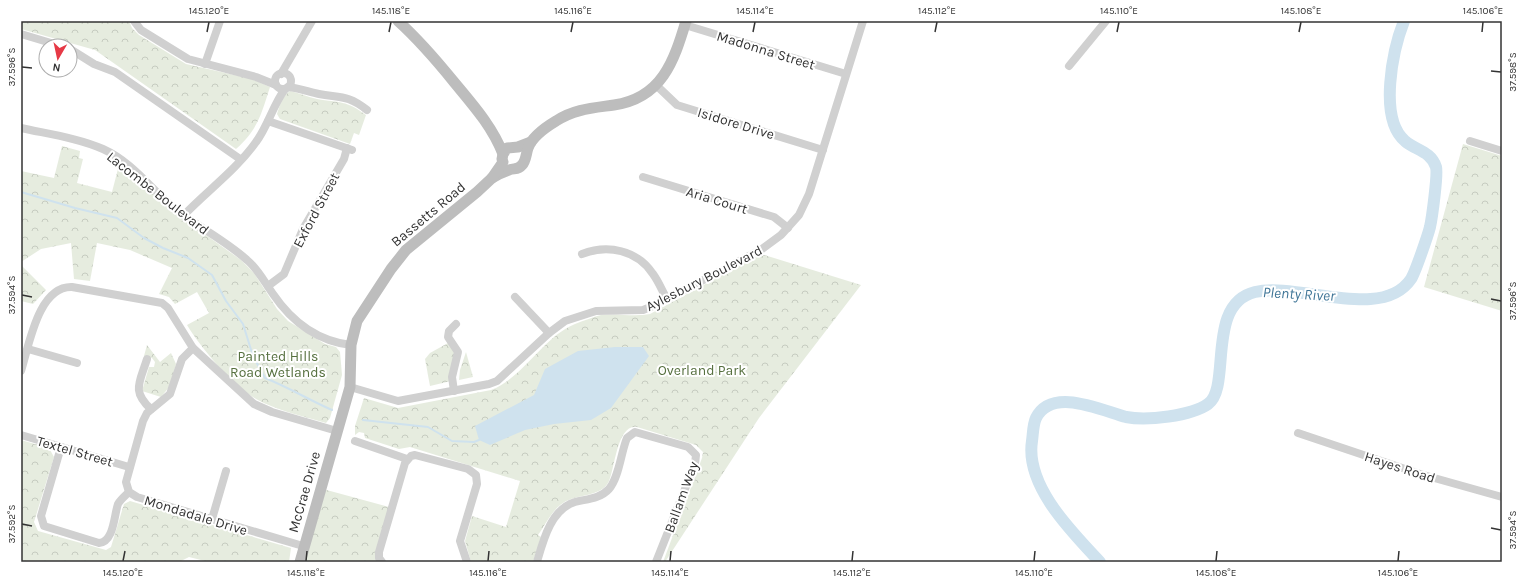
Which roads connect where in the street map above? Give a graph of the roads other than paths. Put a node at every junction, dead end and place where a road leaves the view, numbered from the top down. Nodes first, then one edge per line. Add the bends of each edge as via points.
1 (134, 21) edge
2 (220, 21) edge
3 (312, 21) edge
4 (398, 21) edge
5 (863, 21) edge
6 (1106, 21) edge
7 (686, 23) edge
8 (21, 34) edge
9 (38, 39) edge
10 (78, 54) edge
11 (205, 64) junction
12 (1069, 66) dead end
13 (846, 74) junction
14 (283, 82) junction
15 (656, 85) junction
16 (367, 110) dead end
17 (268, 120) junction
18 (21, 128) edge
19 (1470, 141) dead end
20 (531, 142) junction
21 (823, 150) junction
22 (1502, 151) edge
23 (509, 156) junction
24 (525, 157) junction
25 (240, 159) junction
26 (643, 178) dead end
27 (184, 215) junction
28 (788, 228) junction
29 (582, 254) dead end
30 (268, 286) junction
31 (515, 297) dead end
32 (667, 299) junction
33 (456, 324) dead end
34 (549, 333) junction
35 (351, 345) junction
36 (193, 348) junction
37 (28, 349) junction
38 (146, 359) dead end
39 (77, 363) dead end
40 (21, 371) edge
41 (350, 387) junction
42 (454, 391) junction
43 (151, 409) junction
44 (337, 431) junction
45 (1298, 433) dead end
46 (21, 435) edge
47 (355, 441) dead end
48 (61, 447) junction
49 (408, 459) junction
50 (129, 467) junction
51 (226, 471) dead end
52 (129, 492) junction
53 (1502, 498) edge
54 (212, 519) junction
55 (303, 546) junction
56 (300, 562) edge
57 (382, 562) edge
58 (466, 562) edge
59 (537, 562) edge
60 (656, 562) edge

1 - 11 street via 141,30 181,56
2 - 11 street
3 - 14 street via 291,60
4 - 23 street via 440,64 483,116
5 - 13 street, Aylesbury Boulevard
6 - 12 street
7 - 13 street, Madonna Street
7 - 15 street, Bassetts Road via 674,59
8 - 9 street
10 - 25 street via 115,72
11 - 14 street
13 - 21 street, Aylesbury Boulevard
14 - 16 street via 322,95 344,97 359,103
14 - 17 street
15 - 20 street, Bassetts Road via 626,102 583,109 564,116
15 - 21 street, Isidore Drive via 676,105
17 - 25 street via 255,144
17 - 30 street, Exford Street via 350,149 303,229 284,274
18 - 27 street, Lacombe Boulevard via 91,145 109,152 142,176 170,205
19 - 22 street
20 - 23 street, Bassetts Road
20 - 24 street, Bassetts Road
21 - 28 street, Aylesbury Boulevard via 804,205
23 - 24 street via 523,151
23 - 24 street, Bassetts Road via 519,168
23 - 35 street, Bassetts Road via 492,178 406,250 362,310
25 - 27 street
26 - 28 street, Aria Court via 774,217
27 - 30 street, Lacombe Boulevard via 248,260
28 - 32 street, Aylesbury Boulevard via 762,250
29 - 32 street via 604,248 632,255 650,269
30 - 35 street, Lacombe Boulevard via 284,310 295,320 321,338 333,343
31 - 34 street
32 - 34 street, Aylesbury Boulevard via 642,310 586,313 565,321
33 - 42 street via 448,336 458,352 452,377
34 - 42 street, Aylesbury Boulevard via 497,381
35 - 41 street, Bassetts Road
36 - 37 street via 168,308 162,303 66,287 59,290 41,307
36 - 43 street, Mondadale Drive via 182,359 170,394
36 - 44 street via 254,404 272,412
37 - 39 street
37 - 40 street
38 - 43 street via 138,392
41 - 42 street, Aylesbury Boulevard via 398,401
41 - 44 street, Bassetts Road
43 - 50 street, Mondadale Drive via 143,421
44 - 55 street, McCrae Drive
45 - 53 street, Hayes Road via 1420,474
46 - 48 street, Textel Street
47 - 49 street
48 - 50 street, Textel Street
48 - 52 street via 41,516 44,526 99,543 104,542 109,536 118,504
49 - 57 street via 379,552
49 - 58 street via 419,455 468,469 476,475 477,484 460,541
50 - 52 street, Mondadale Drive via 126,482
51 - 54 street
52 - 54 street, Mondadale Drive via 137,497
54 - 55 street, Mondadale Drive
55 - 56 street, McCrae Drive
59 - 60 street, Ballam Way via 547,531 560,511 574,502 596,497 609,489 626,441 631,434 639,433 688,447 696,454 695,464

